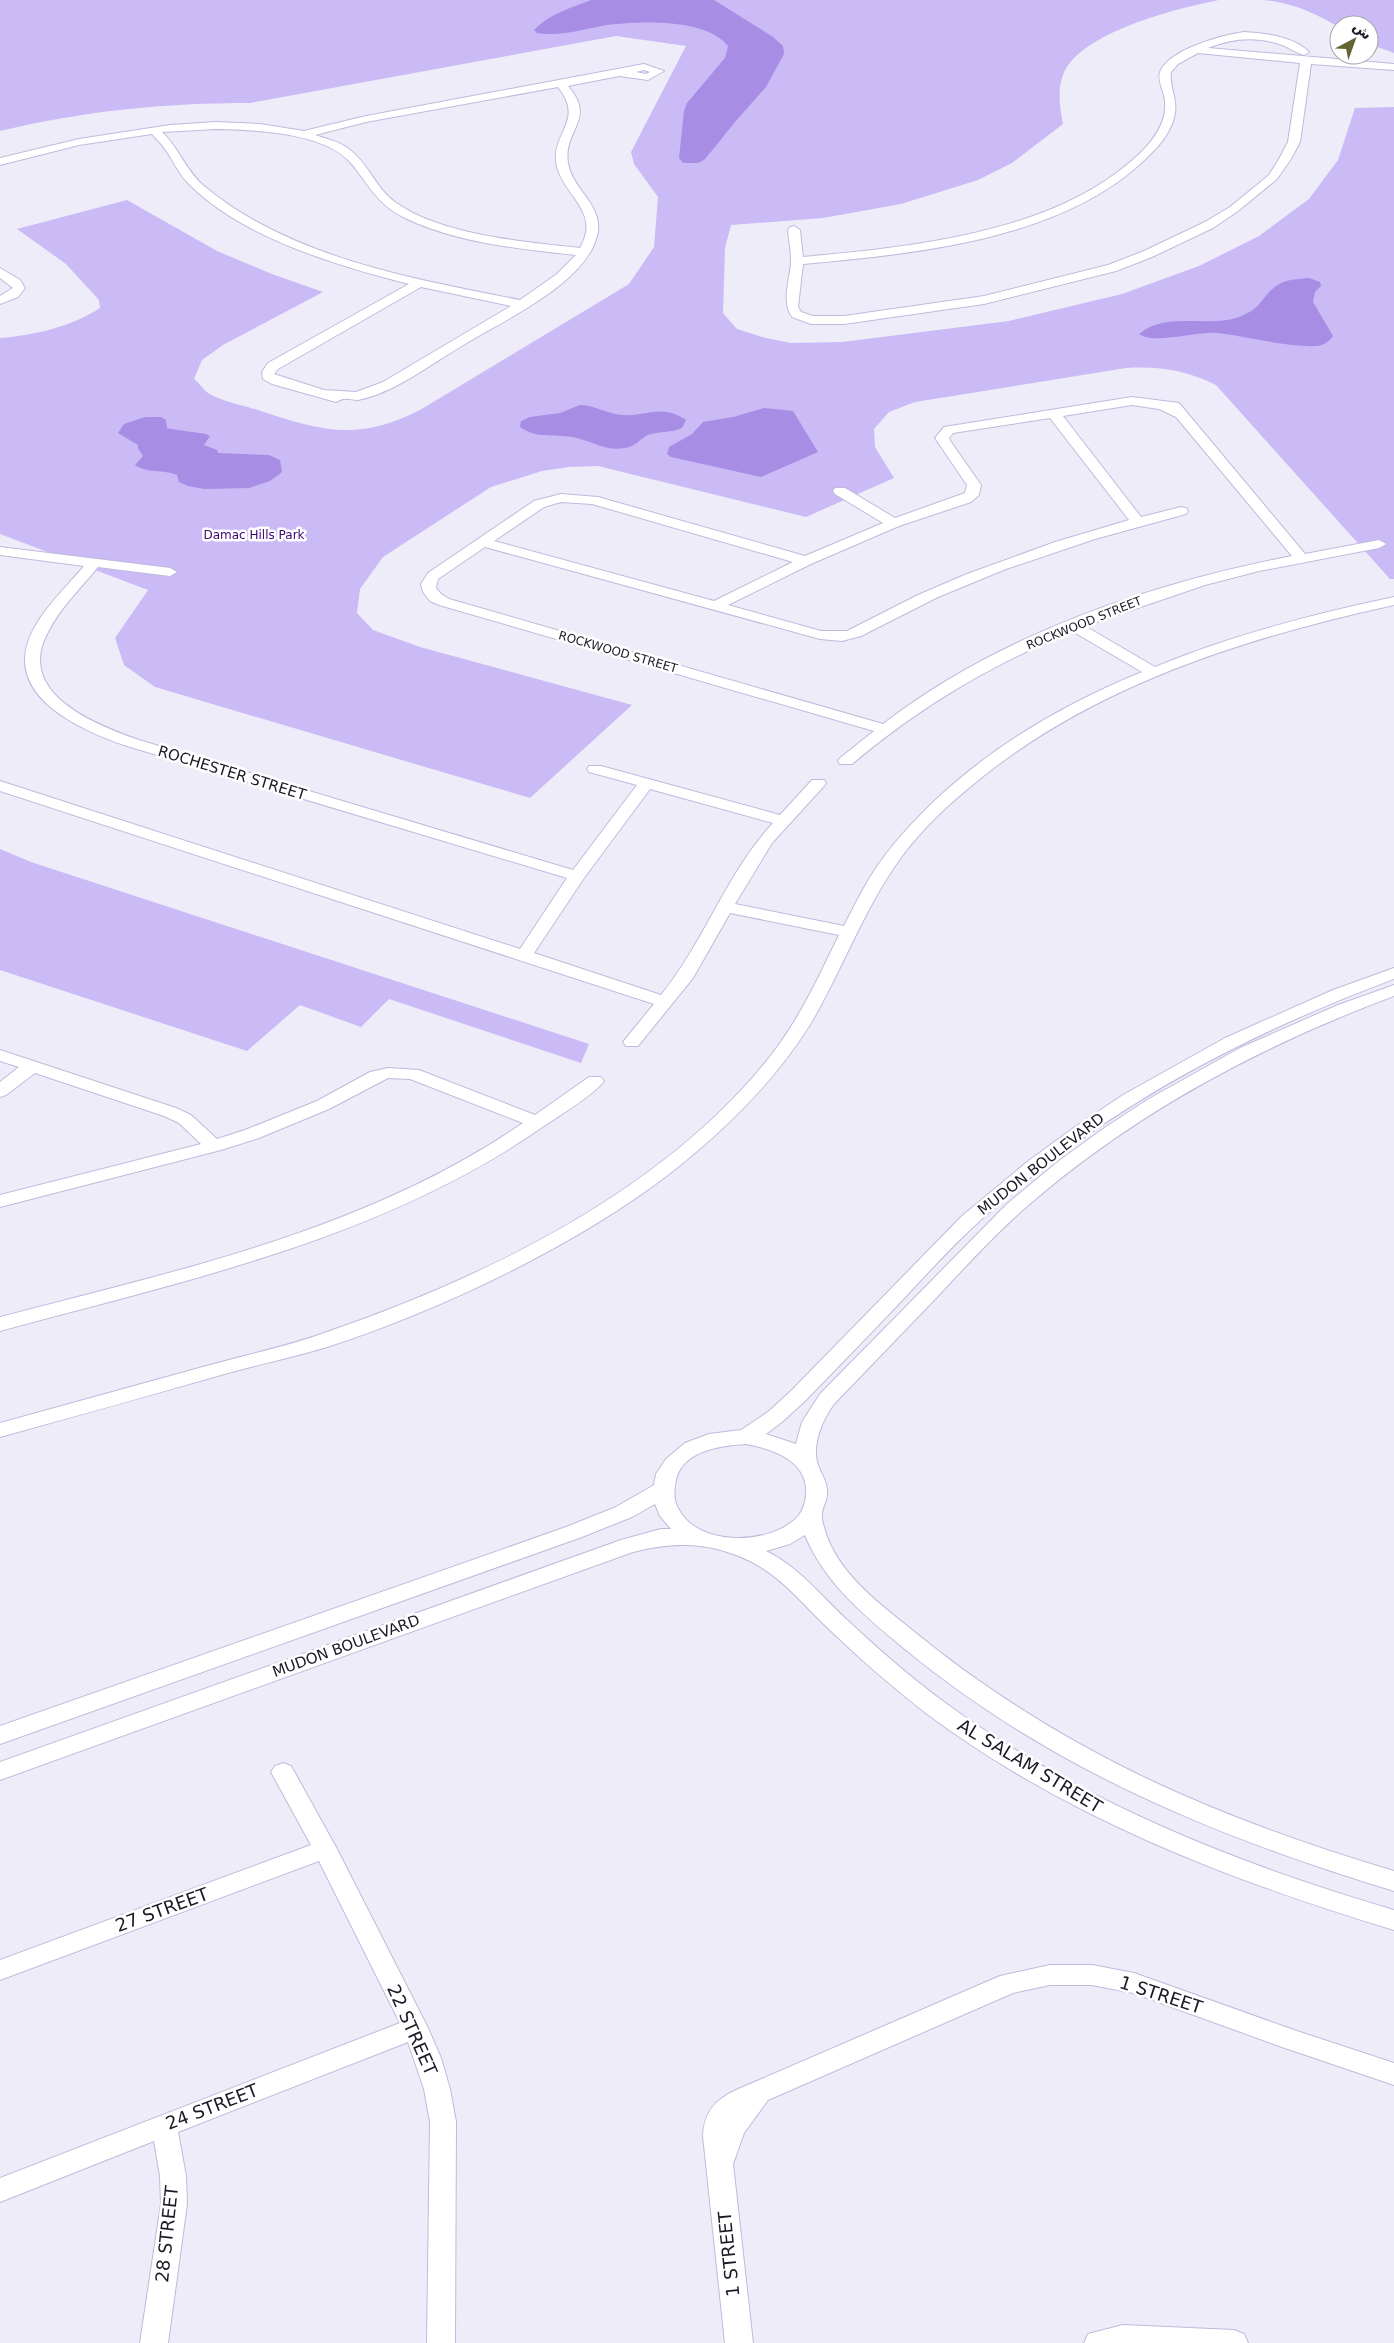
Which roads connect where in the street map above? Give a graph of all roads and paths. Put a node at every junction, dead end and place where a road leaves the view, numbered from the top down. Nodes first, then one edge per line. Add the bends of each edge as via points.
1 (1197, 50) junction
2 (1305, 57) junction
3 (1394, 68) edge
4 (619, 73) dead end
5 (560, 83) junction
6 (162, 134) junction
7 (322, 134) junction
8 (0, 162) edge
9 (794, 230) dead end
10 (584, 252) junction
11 (797, 261) junction
12 (0, 272) edge
13 (418, 284) junction
14 (0, 300) edge
15 (521, 304) junction
16 (288, 384) joint
17 (325, 394) joint
18 (1055, 415) junction
19 (840, 491) dead end
20 (1181, 512) dead end
21 (1138, 522) junction
22 (894, 523) junction
23 (483, 542) junction
24 (1379, 544) dead end
25 (0, 550) edge
26 (1301, 558) junction
27 (806, 561) junction
28 (94, 562) junction
29 (170, 572) dead end
30 (1394, 601) edge
31 (715, 606) junction
32 (1068, 627) junction
33 (1147, 675) junction
34 (885, 729) junction
35 (846, 761) dead end
36 (595, 768) dead end
37 (818, 783) dead end
38 (646, 784) junction
39 (0, 786) edge
40 (783, 821) junction
41 (576, 876) junction
42 (727, 902) junction
43 (851, 927) junction
44 (524, 955) junction
45 (1394, 973) edge
46 (1394, 990) edge
47 (666, 1002) junction
48 (632, 1042) dead end
49 (0, 1055) edge
50 (32, 1066) junction
51 (595, 1081) dead end
52 (0, 1091) edge
53 (537, 1122) junction
54 (214, 1146) junction
55 (0, 1201) edge
56 (0, 1324) edge
57 (0, 1430) edge
58 (746, 1437) junction
59 (807, 1465) junction
60 (662, 1490) junction
61 (811, 1516) junction
62 (695, 1536) junction
63 (737, 1547) junction
64 (0, 1735) edge
65 (0, 1771) edge
66 (283, 1772) dead end
67 (325, 1849) junction
68 (1394, 1881) edge
69 (1394, 1920) edge
70 (0, 1970) edge
71 (415, 2028) junction
72 (1394, 2074) edge
73 (760, 2092) joint
74 (164, 2126) junction
75 (3, 2190) edge
76 (1151, 2342) edge
77 (154, 2343) edge
78 (441, 2343) edge
79 (739, 2343) edge
80 (1098, 2343) edge
81 (1234, 2343) edge

1 - 2 street
1 - 2 street via 1229,37 1255,35 1280,40
1 - 11 street via 1166,70 1164,79 1171,101 1170,113 1154,145 1135,165 1077,201 952,241 864,255
2 - 3 street
2 - 11 street via 1294,142 1273,176 1256,193 1209,225 1148,254 1072,280 984,300 820,321 803,318 793,311
4 - 5 street
5 - 7 street via 366,119
5 - 10 street via 571,96 576,110 561,159 564,172 591,214 594,226
6 - 7 street via 239,126
6 - 8 street via 90,139
6 - 13 street via 190,179 245,219 330,258
7 - 10 street via 347,154 380,197 411,216 496,240
9 - 11 street
10 - 15 street via 555,284
12 - 14 street via 18,288 14,294
13 - 15 street
13 - 16 street via 273,366 268,372 272,379
15 - 17 street via 380,392 364,398 342,399
16 - 17 street
18 - 21 street
18 - 22 street via 977,425 955,434 948,448 974,485 972,495
18 - 26 street via 1120,402 1153,402 1180,414
19 - 22 street
20 - 21 street
21 - 31 street via 1011,562 941,590 861,632 842,637 806,632
22 - 27 street
23 - 27 street, ROCKWOOD STREET via 539,504 553,499 578,498
23 - 31 street
23 - 34 street, ROCKWOOD STREET via 433,576 428,589 433,596 450,604
24 - 26 street, ROCKWOOD STREET
25 - 28 street
26 - 32 street, ROCKWOOD STREET via 1183,587
27 - 31 street
28 - 29 street
28 - 41 street, ROCHESTER STREET via 47,622 35,643 34,663 39,682 52,701 72,718 132,744
30 - 33 street via 1281,627
32 - 33 street
32 - 34 street, ROCKWOOD STREET via 968,676
33 - 43 street via 1026,738 950,795 894,856
34 - 35 street, ROCKWOOD STREET
36 - 38 street
37 - 40 street
38 - 40 street
38 - 41 street
39 - 44 street
40 - 42 street via 751,861
41 - 44 street
42 - 43 street
42 - 47 street via 687,974
43 - 57 street via 800,1026 729,1113 634,1190 564,1234 424,1303 330,1338
44 - 47 street
45 - 58 street, MUDON BOULEVARD via 1232,1039 1128,1099 1067,1141 986,1204 799,1395
46 - 59 street, MUDON BOULEVARD via 1298,1028 1213,1068 1130,1119 1057,1172 994,1226 826,1400 817,1411 806,1437
47 - 48 street
49 - 50 street
50 - 52 street
50 - 54 street via 170,1112 185,1119
51 - 53 street
53 - 54 street via 440,1086 387,1080 355,1089 288,1120
53 - 56 street via 449,1177 344,1224 231,1261
54 - 55 street
58 - 59 street via 770,1441 792,1451
58 - 60 street via 721,1438 698,1445 679,1457 667,1472
59 - 61 street via 816,1481 817,1499
60 - 62 street via 666,1508 677,1523
60 - 64 street, MUDON BOULEVARD via 624,1512 554,1540
61 - 63 street via 793,1533 767,1544
61 - 68 street, AL SALAM STREET via 814,1535 822,1553 858,1596 910,1643 1035,1731 1106,1771 1183,1807 1264,1840
62 - 63 street via 715,1544
62 - 65 street, MUDON BOULEVARD via 661,1537 629,1545
63 - 69 street, AL SALAM STREET via 784,1572 884,1667 938,1709 1058,1787 1184,1849 1332,1903
66 - 67 street, 22 STREET
67 - 70 street, 27 STREET
67 - 71 street, 22 STREET
71 - 74 street, 24 STREET
71 - 78 street, 22 STREET via 428,2058 443,2122
72 - 73 street, 1 STREET via 1134,1983 1092,1975 1050,1975 1009,1983
73 - 79 street, 1 STREET via 731,2130 720,2165
74 - 75 street, 24 STREET
74 - 77 street, 28 STREET via 173,2176 174,2204
76 - 80 street via 1123,2338
76 - 81 street

